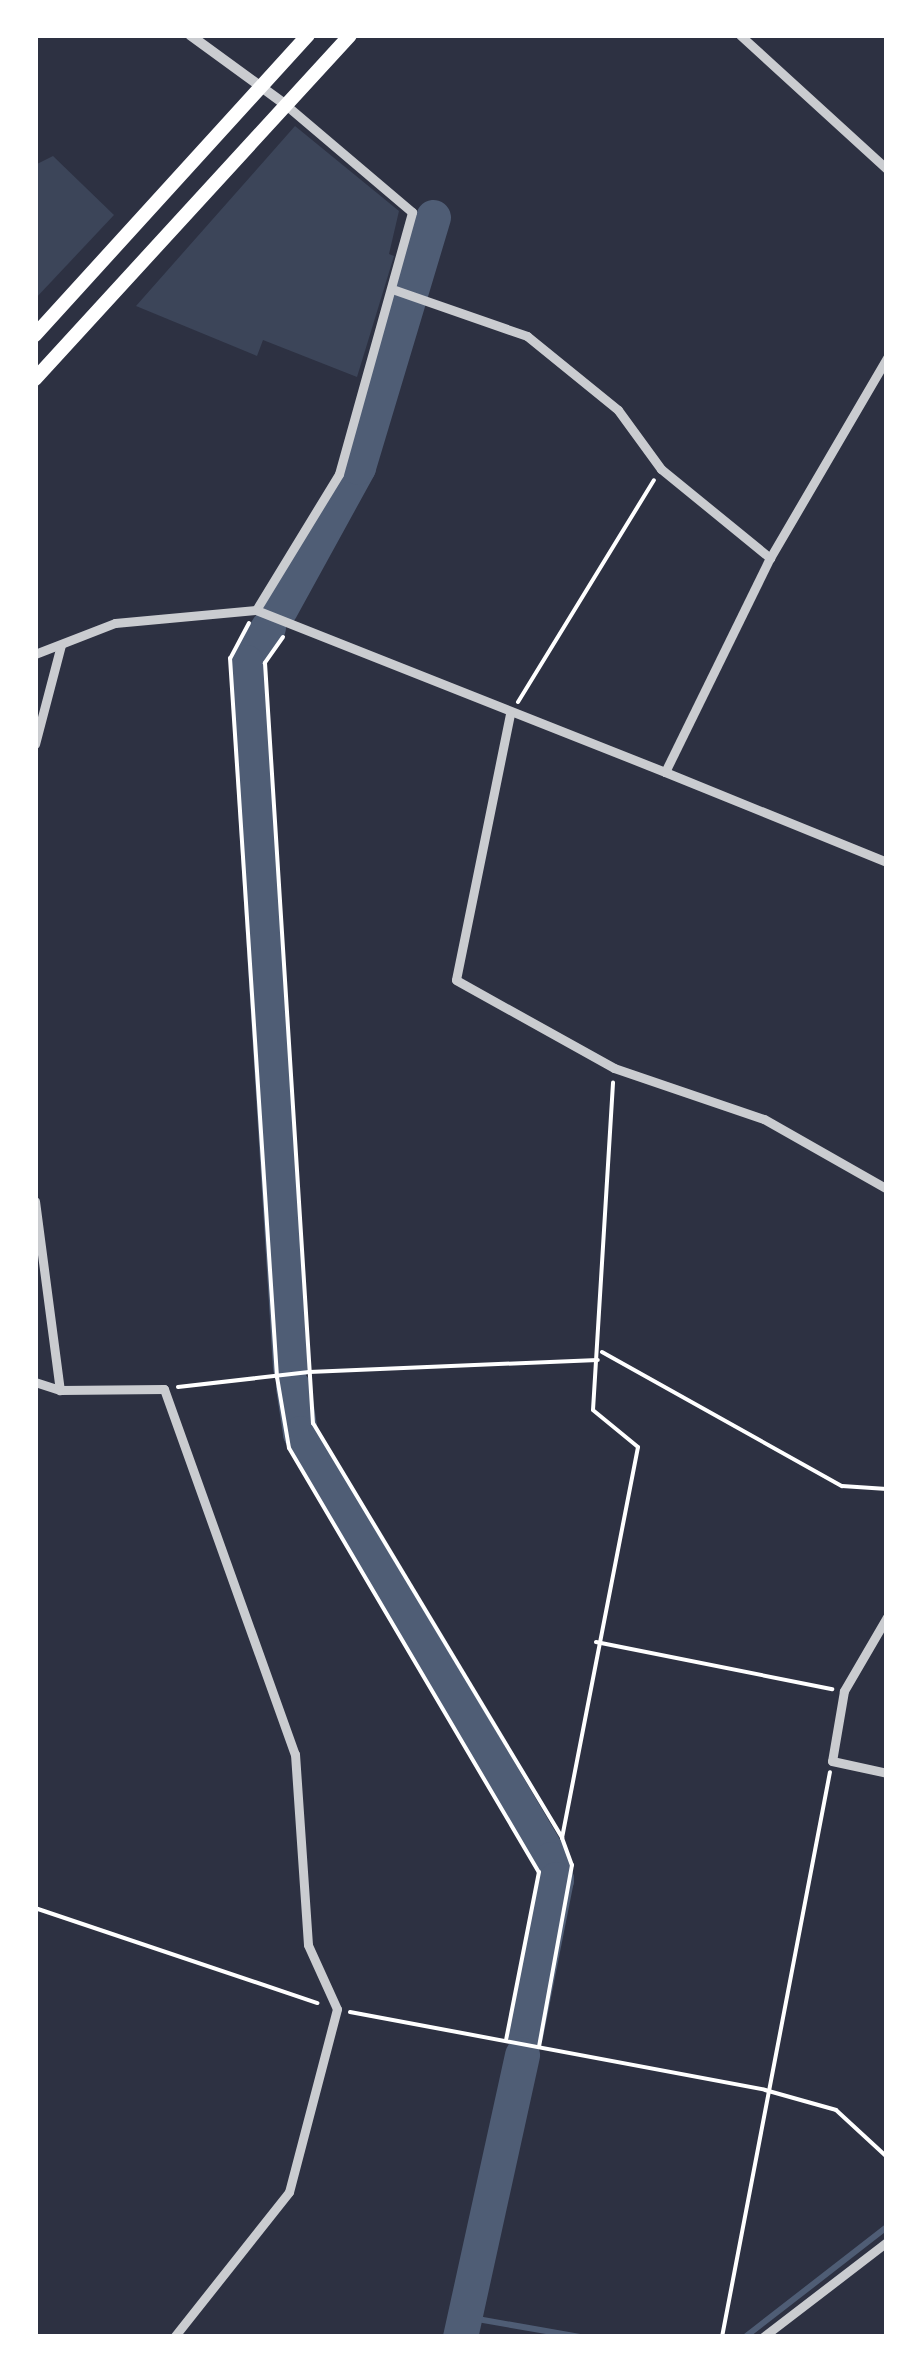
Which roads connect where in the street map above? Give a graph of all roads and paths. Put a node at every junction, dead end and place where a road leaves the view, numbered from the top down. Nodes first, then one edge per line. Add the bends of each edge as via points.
1 (190, 35) edge
2 (308, 35) edge
3 (350, 35) edge
4 (740, 35) edge
5 (262, 85) junction
6 (286, 105) junction
7 (887, 169) edge
8 (398, 290) junction
9 (35, 335) edge
10 (887, 358) edge
11 (35, 380) edge
12 (661, 469) junction
13 (770, 558) junction
14 (256, 610) junction
15 (292, 625) junction
16 (61, 644) junction
17 (35, 654) edge
18 (510, 714) junction
19 (35, 744) edge
20 (665, 772) junction
21 (887, 862) edge
22 (614, 1068) junction
23 (887, 1189) edge
24 (35, 1201) edge
25 (600, 1351) junction
26 (599, 1360) junction
27 (309, 1372) junction
28 (276, 1377) junction
29 (35, 1382) edge
30 (164, 1388) junction
31 (60, 1390) junction
32 (887, 1489) edge
33 (887, 1617) edge
34 (596, 1642) junction
35 (844, 1691) junction
36 (832, 1761) junction
37 (887, 1773) edge
38 (562, 1838) junction
39 (35, 1908) edge
40 (336, 2010) junction
41 (506, 2040) junction
42 (538, 2047) junction
43 (765, 2090) junction
44 (887, 2157) edge
45 (887, 2242) edge
46 (174, 2337) edge
47 (722, 2337) edge
48 (763, 2337) edge

1 - 5 street
2 - 5 highway
3 - 6 highway
4 - 7 street
5 - 6 street
5 - 9 highway
6 - 8 street via 412,212
6 - 11 highway
8 - 12 street via 527,336 618,410
8 - 14 street via 339,474
10 - 13 street
12 - 13 street
12 - 18 path
13 - 20 street
14 - 15 street
14 - 16 street via 115,623
14 - 28 path via 230,658
15 - 18 street
15 - 27 path via 265,663
16 - 17 street
16 - 19 street
18 - 20 street
18 - 22 street via 456,980
20 - 21 street
22 - 23 street via 764,1119
22 - 25 path
24 - 31 street
25 - 26 path
25 - 32 path via 842,1486
26 - 27 path
26 - 34 path via 594,1410 638,1447
27 - 28 path
27 - 38 path via 313,1423
28 - 30 path
28 - 41 path via 289,1448 539,1872
29 - 31 street
30 - 31 street
30 - 40 street via 295,1754 308,1945
33 - 35 street
34 - 35 path
34 - 38 path
35 - 36 street
36 - 37 street
36 - 43 path
38 - 42 path via 572,1866
39 - 40 path
40 - 41 path
40 - 46 street via 289,2192
41 - 42 path
42 - 43 path
43 - 44 path via 836,2110
43 - 47 path
45 - 48 street

